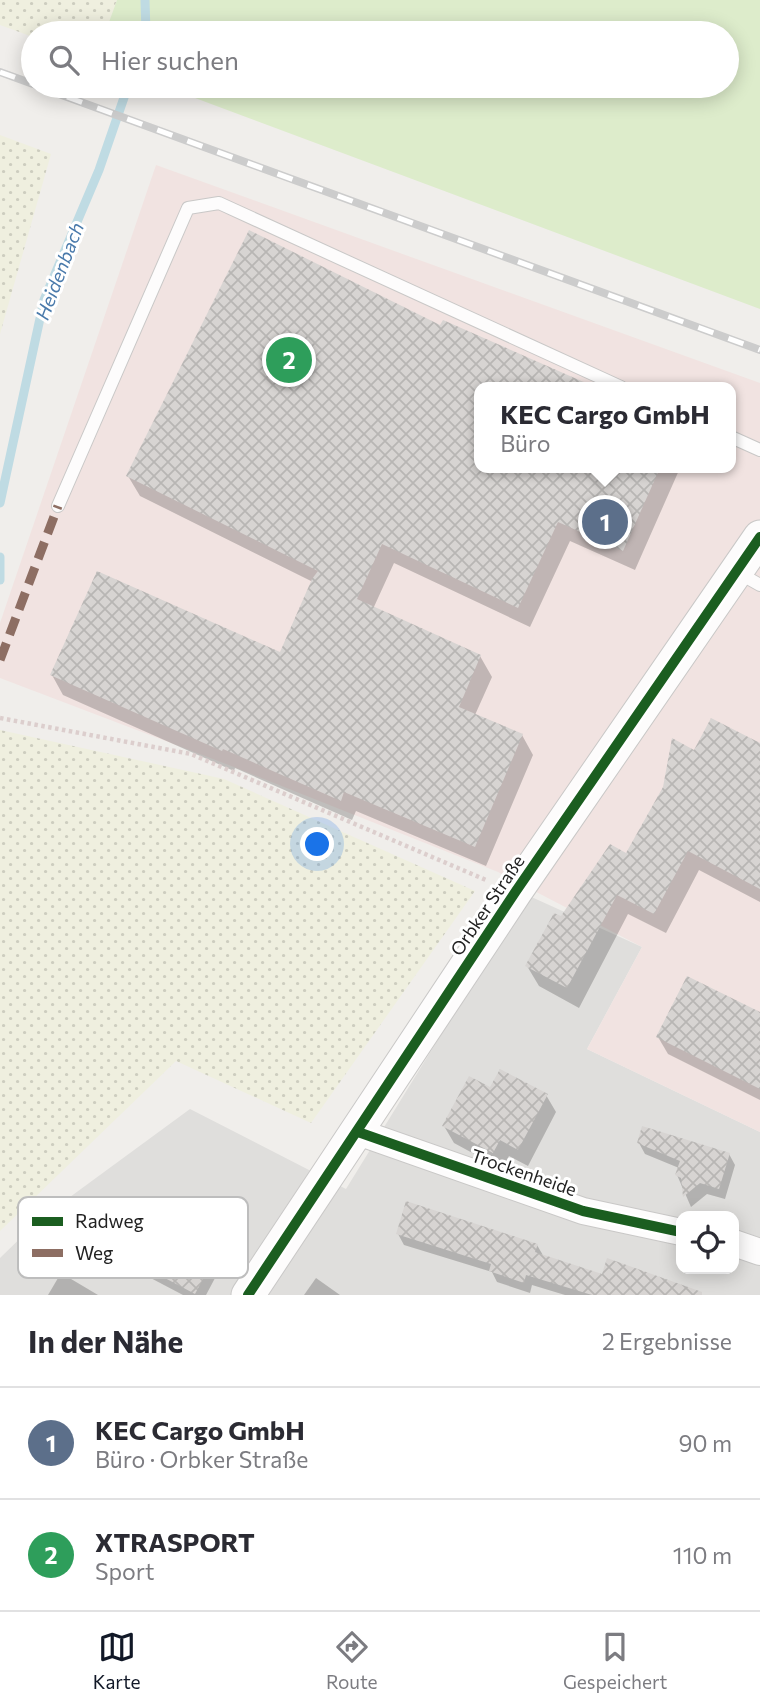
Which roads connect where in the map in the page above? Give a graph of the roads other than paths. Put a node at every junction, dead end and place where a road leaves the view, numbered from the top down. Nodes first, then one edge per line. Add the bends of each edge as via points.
1 (610, 382) edge
2 (736, 439) edge
3 (760, 450) edge
4 (58, 506) dead end
5 (760, 537) edge
6 (749, 578) edge
7 (358, 1132) junction
8 (676, 1231) edge
9 (739, 1245) edge
10 (760, 1252) edge
11 (248, 1295) edge

1 - 4 lane via 219,202 188,208
2 - 3 lane
5 - 6 street, Orbker Straße
6 - 7 street, Orbker Straße via 516,891
7 - 8 street, Trockenheide via 583,1211
7 - 11 street, Orbker Straße
9 - 10 street

